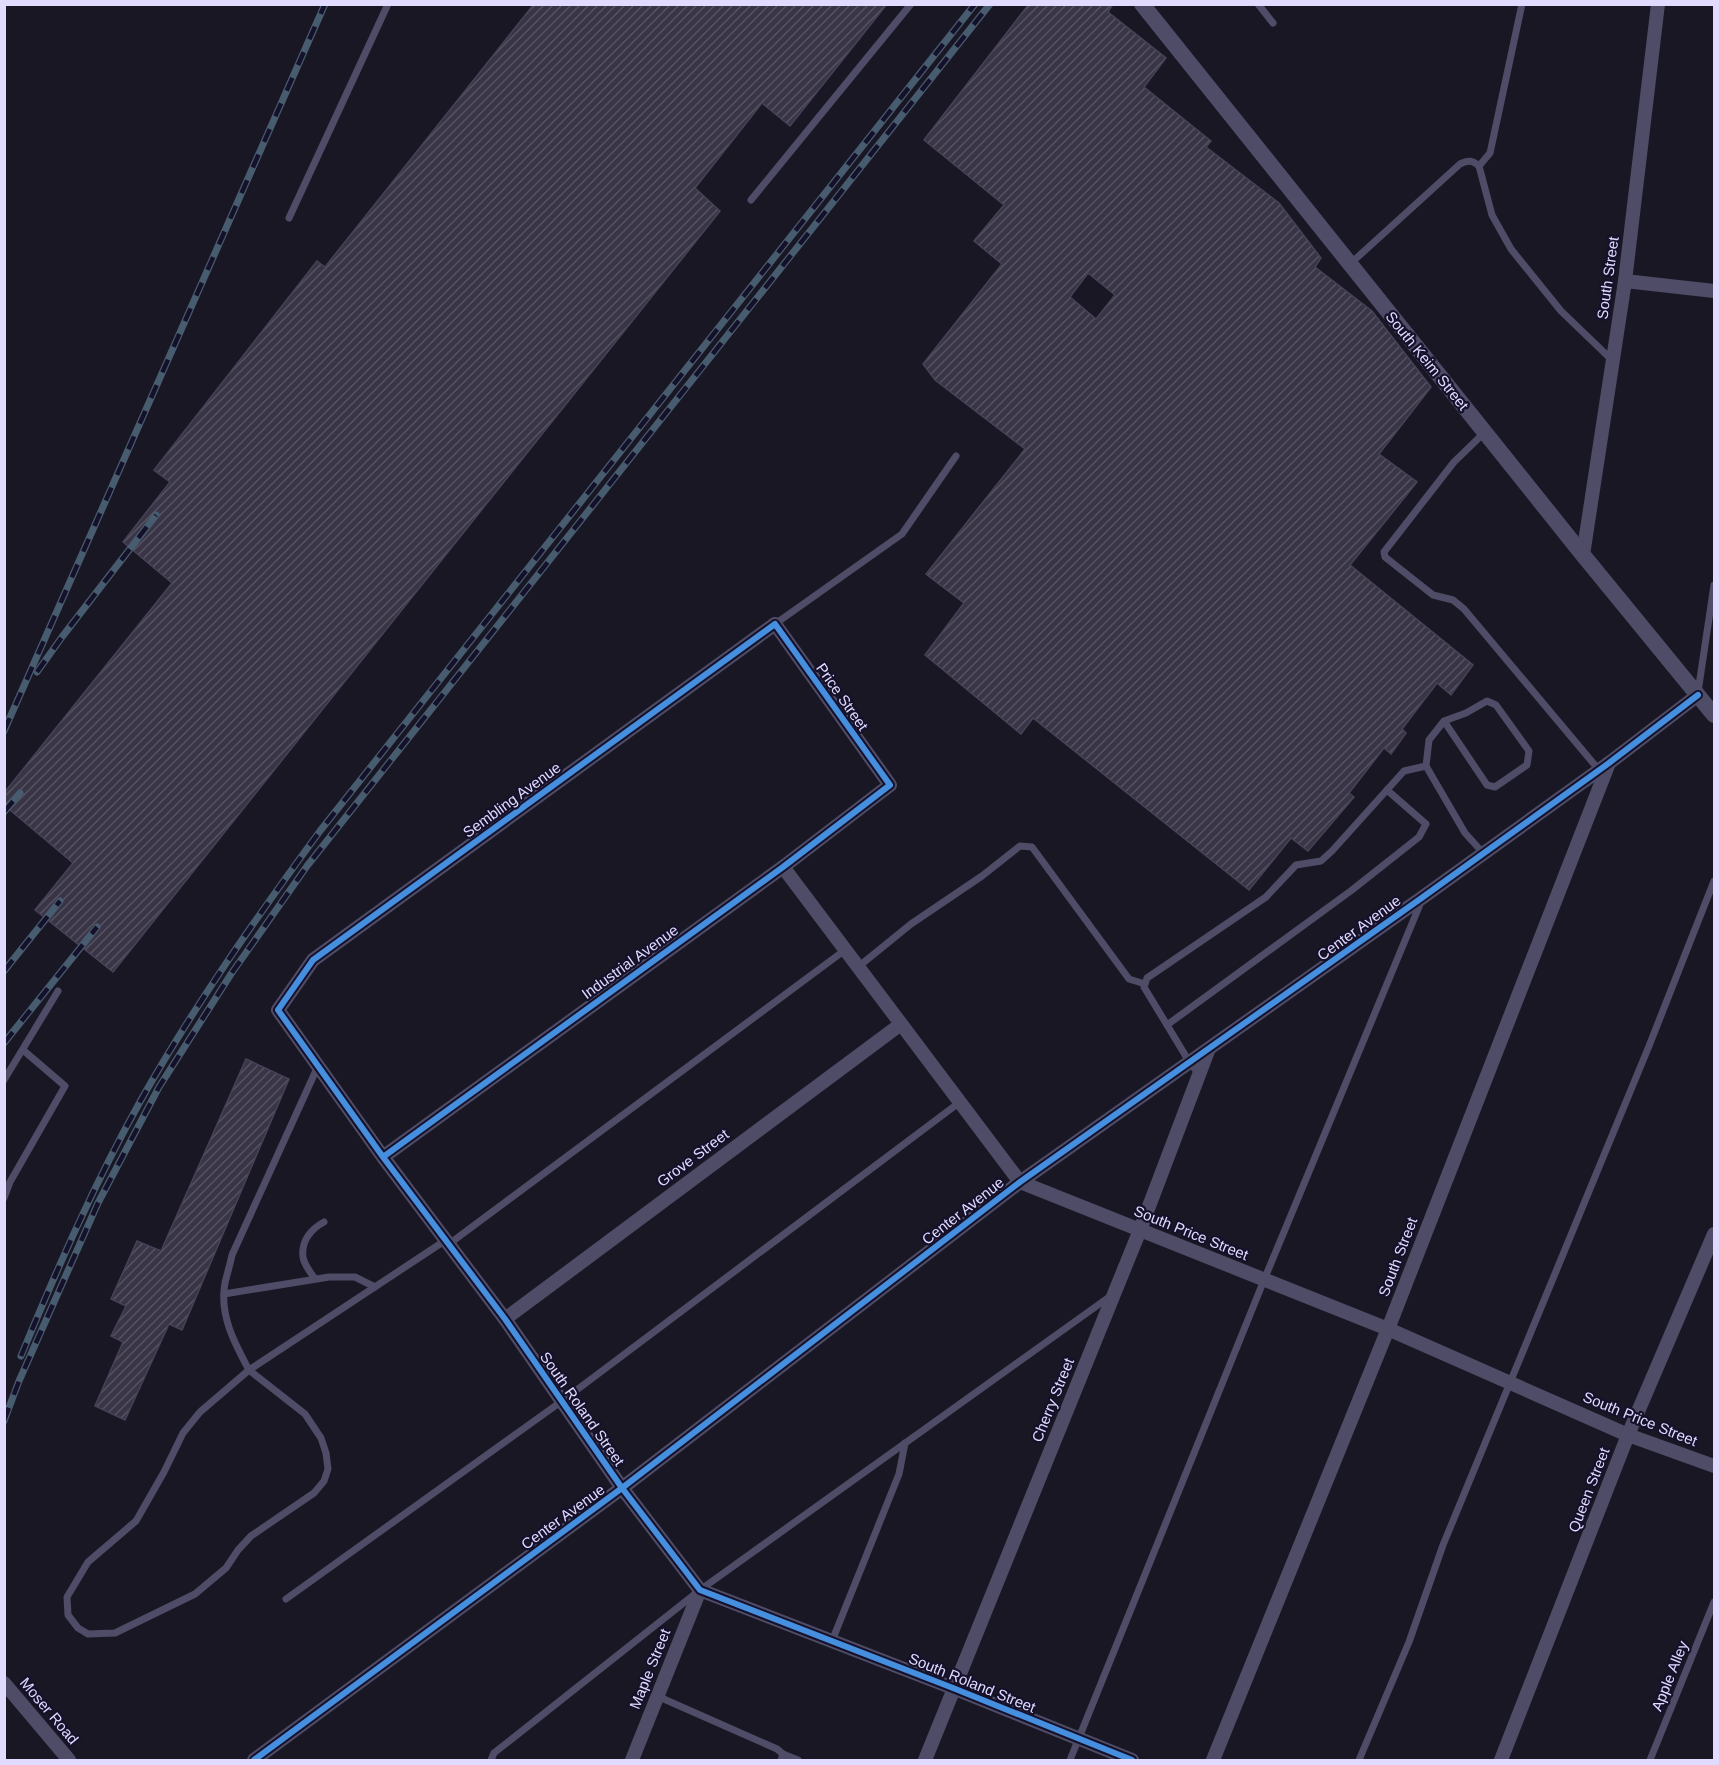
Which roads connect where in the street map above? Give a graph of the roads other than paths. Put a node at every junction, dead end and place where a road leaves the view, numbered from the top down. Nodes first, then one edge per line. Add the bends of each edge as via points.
1 (388, 4) edge
2 (911, 4) edge
3 (1142, 4) edge
4 (1258, 4) edge
5 (1522, 4) edge
6 (1658, 4) edge
7 (1273, 23) dead end
8 (1479, 166) junction
9 (751, 200) dead end
10 (288, 218) dead end
11 (1350, 264) junction
12 (1625, 281) junction
13 (1714, 291) edge
14 (1613, 361) junction
15 (1485, 432) junction
16 (956, 456) dead end
17 (1583, 555) junction
18 (1714, 585) edge
19 (775, 624) junction
20 (1698, 695) junction
21 (1714, 715) edge
22 (1444, 721) junction
23 (1426, 766) junction
24 (1604, 766) junction
25 (890, 785) joint
26 (1387, 790) junction
27 (1484, 854) junction
28 (783, 867) junction
29 (1714, 881) edge
30 (1423, 897) junction
31 (845, 950) junction
32 (858, 967) junction
33 (1145, 984) junction
34 (58, 991) dead end
35 (278, 1010) joint
36 (901, 1024) junction
37 (1167, 1025) junction
38 (23, 1050) junction
39 (318, 1066) junction
40 (1195, 1069) junction
41 (4, 1080) edge
42 (960, 1102) junction
43 (383, 1157) junction
44 (1020, 1182) junction
45 (4, 1198) edge
46 (324, 1222) dead end
47 (1140, 1230) junction
48 (1714, 1233) edge
49 (448, 1242) junction
50 (315, 1279) junction
51 (1264, 1280) junction
52 (375, 1287) junction
53 (1115, 1292) junction
54 (224, 1294) junction
55 (506, 1319) junction
56 (1388, 1329) junction
57 (249, 1370) junction
58 (1510, 1383) junction
59 (562, 1401) junction
60 (1629, 1435) junction
61 (905, 1443) junction
62 (1714, 1466) edge
63 (622, 1488) junction
64 (700, 1590) junction
65 (286, 1599) dead end
66 (1714, 1602) edge
67 (832, 1641) junction
68 (4, 1683) edge
69 (953, 1688) junction
70 (657, 1696) junction
71 (1079, 1739) junction
72 (782, 1757) edge
73 (69, 1761) edge
74 (254, 1761) edge
75 (491, 1761) edge
76 (632, 1761) edge
77 (798, 1761) edge
78 (925, 1761) edge
79 (1070, 1761) edge
80 (1132, 1761) edge
81 (1213, 1761) edge
82 (1359, 1761) edge
83 (1501, 1761) edge
84 (1650, 1761) edge

1 - 10 lane
2 - 9 lane
3 - 11 street, South Keim Street
4 - 7 lane
5 - 8 lane via 1491,153
6 - 12 street, South Street
8 - 11 lane via 1468,160 1460,164
8 - 14 lane via 1492,215 1511,249 1561,311
11 - 15 street, South Keim Street
12 - 13 street
12 - 14 street, South Street
14 - 17 street, South Street
15 - 17 street, South Keim Street
15 - 24 lane via 1454,462 1384,552 1385,557 1433,595 1453,600 1464,609
16 - 19 lane via 902,534
17 - 20 street, South Keim Street
18 - 20 lane
19 - 25 street, Price Street
19 - 35 street, Sembling Avenue via 313,960
20 - 21 street, South Keim Street
20 - 24 street, Center Avenue
22 - 22 lane via 1487,701 1496,705 1529,751 1527,765 1495,787 1487,786
22 - 23 lane via 1429,740
23 - 26 lane via 1404,771
23 - 27 lane via 1464,833
24 - 27 street, Center Avenue
24 - 56 street, South Street
25 - 28 street, Industrial Avenue
26 - 33 lane via 1321,861 1296,866 1266,897 1148,978
26 - 37 lane via 1426,824 1419,837
27 - 30 street, Center Avenue
28 - 31 street
28 - 43 street, Industrial Avenue
29 - 58 lane
30 - 40 street, Center Avenue via 1208,1051
30 - 51 lane
31 - 32 street
31 - 49 lane
32 - 33 lane via 1020,846 1032,847 1129,979
32 - 36 street
33 - 37 lane
34 - 38 lane
35 - 39 street, South Roland Street
36 - 42 street
36 - 55 street, Grove Street
37 - 40 lane
38 - 41 lane
38 - 45 lane via 65,1086
39 - 43 street, South Roland Street
39 - 54 lane via 232,1256
40 - 44 street, Center Avenue
40 - 47 street, Cherry Street
42 - 44 street
42 - 59 lane
43 - 49 street, South Roland Street
44 - 47 street, South Price Street
44 - 63 street, Center Avenue
46 - 50 lane via 311,1231 304,1248 303,1258
47 - 51 street, South Price Street
47 - 53 street, Cherry Street
48 - 60 street, Queen Street
49 - 52 lane
49 - 55 street, South Roland Street
50 - 52 lane via 355,1277
50 - 54 lane
51 - 56 street, South Price Street
51 - 71 lane
52 - 57 lane
53 - 61 lane
53 - 69 street, Cherry Street
54 - 57 lane via 227,1322
55 - 59 street, South Roland Street
56 - 58 street, South Price Street
56 - 81 street, South Street
57 - 57 lane via 200,1412 183,1433 136,1521 88,1562 67,1597 68,1615 78,1628 88,1634 115,1633 195,1594 226,1568 251,1536 314,1493 324,1481 328,1469 326,1453 306,1414
58 - 60 street, South Price Street
58 - 82 lane
59 - 63 street, South Roland Street
59 - 65 lane
60 - 62 street, South Price Street
60 - 83 street, Queen Street
61 - 64 lane
61 - 67 lane via 899,1474
63 - 64 street, South Roland Street
63 - 74 street, Center Avenue
64 - 67 street, South Roland Street
64 - 70 street, Maple Street
64 - 75 lane via 494,1753
66 - 84 lane, Apple Alley
67 - 69 street, South Roland Street
68 - 73 street, Moser Road
69 - 71 street, South Roland Street
69 - 78 street, Cherry Street
70 - 72 lane via 777,1749
70 - 76 street, Maple Street
71 - 79 lane
71 - 80 street, South Roland Street
72 - 77 lane

